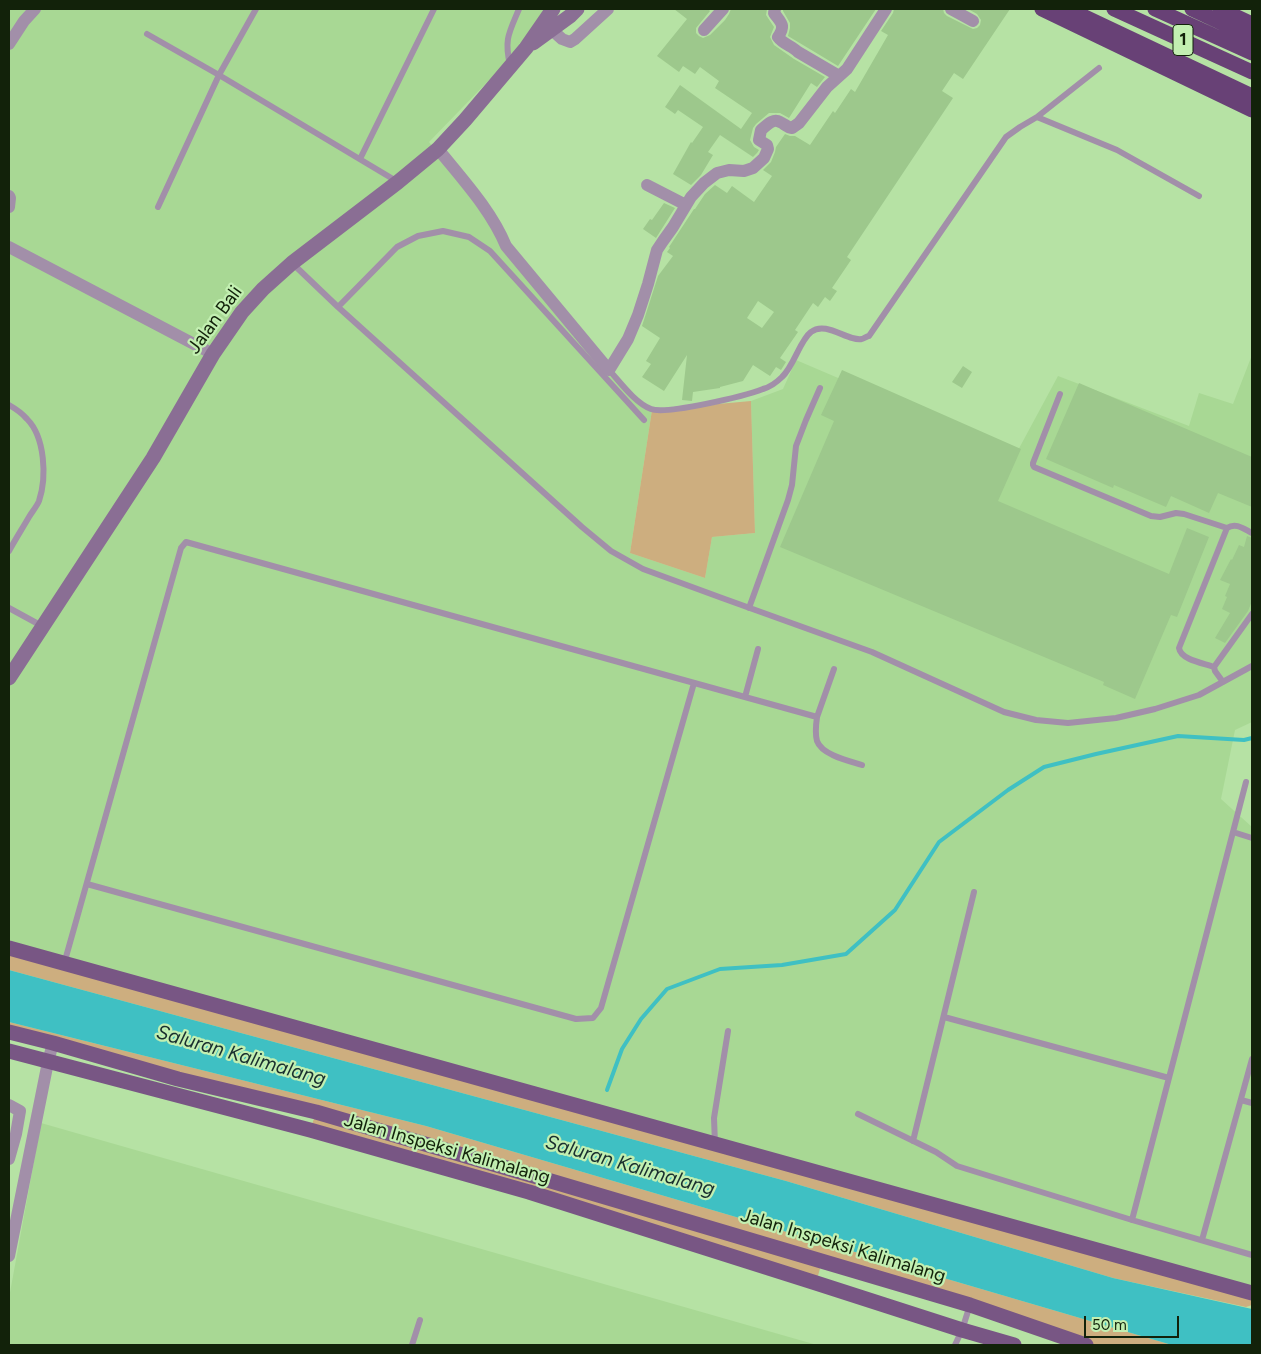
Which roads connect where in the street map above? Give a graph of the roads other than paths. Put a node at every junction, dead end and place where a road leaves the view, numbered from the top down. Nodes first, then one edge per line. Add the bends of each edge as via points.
1 (35, 9) edge
2 (256, 9) edge
3 (434, 9) edge
4 (519, 9) edge
5 (553, 9) edge
6 (577, 9) edge
7 (608, 9) edge
8 (721, 9) edge
9 (775, 9) edge
10 (886, 9) edge
11 (951, 9) edge
12 (1042, 9) edge
13 (1068, 9) edge
14 (1114, 9) edge
15 (1155, 9) edge
16 (1192, 9) edge
17 (1220, 9) edge
18 (973, 21) dead end
19 (1252, 24) edge
20 (552, 30) junction
21 (704, 30) dead end
22 (147, 34) dead end
23 (1252, 36) edge
24 (9, 44) edge
25 (526, 48) junction
26 (1252, 53) edge
27 (510, 67) junction
28 (1099, 68) dead end
29 (1252, 72) edge
30 (219, 75) junction
31 (839, 76) junction
32 (1252, 96) edge
33 (1252, 110) edge
34 (1037, 118) junction
35 (438, 149) junction
36 (360, 159) junction
37 (398, 182) junction
38 (647, 185) dead end
39 (9, 196) edge
40 (1199, 196) dead end
41 (686, 205) junction
42 (9, 206) edge
43 (158, 207) dead end
44 (9, 247) edge
45 (292, 263) junction
46 (338, 307) junction
47 (212, 354) junction
48 (609, 370) junction
49 (820, 388) dead end
50 (1060, 394) dead end
51 (9, 405) edge
52 (644, 420) dead end
53 (1227, 528) junction
54 (1252, 533) edge
55 (9, 551) edge
56 (9, 608) edge
57 (749, 608) junction
58 (1252, 614) edge
59 (42, 626) junction
60 (758, 649) dead end
61 (1252, 666) edge
62 (1214, 667) junction
63 (834, 669) dead end
64 (9, 678) edge
65 (1222, 682) junction
66 (694, 683) junction
67 (745, 697) junction
68 (817, 717) junction
69 (862, 765) dead end
70 (1246, 782) dead end
71 (1232, 832) junction
72 (1252, 838) edge
73 (87, 884) junction
74 (974, 892) dead end
75 (9, 948) edge
76 (64, 964) junction
77 (944, 1017) junction
78 (728, 1031) dead end
79 (9, 1032) edge
80 (53, 1043) junction
81 (9, 1051) edge
82 (1252, 1059) edge
83 (48, 1062) junction
84 (1169, 1078) junction
85 (177, 1086) junction
86 (1241, 1100) junction
87 (1252, 1103) edge
88 (9, 1105) edge
89 (316, 1112) junction
90 (858, 1114) dead end
91 (310, 1130) junction
92 (913, 1141) junction
93 (715, 1145) junction
94 (9, 1159) edge
95 (534, 1176) junction
96 (529, 1192) junction
97 (1132, 1220) junction
98 (1202, 1240) junction
99 (1252, 1255) edge
100 (9, 1256) edge
101 (822, 1261) junction
102 (816, 1282) junction
103 (1252, 1293) edge
104 (970, 1305) junction
105 (420, 1320) dead end
106 (962, 1330) junction
107 (412, 1345) edge
108 (955, 1345) edge
109 (1014, 1345) edge
110 (1086, 1345) edge

1 - 24 street
2 - 30 lane
3 - 36 lane
4 - 27 lane via 506,43
5 - 25 street, Jalan Bali
6 - 20 street, Jalan Bali
7 - 20 street via 570,42
8 - 21 street
9 - 31 street via 774,13 782,25 780,40
10 - 31 street via 852,62
11 - 18 street
12 - 33 highway
13 - 32 highway
14 - 29 highway, 1
15 - 26 highway, 1
16 - 23 highway, 1
17 - 19 highway
20 - 25 street, Jalan Bali
22 - 30 lane
25 - 27 street, Jalan Bali
27 - 35 street, Jalan Bali
28 - 34 lane
30 - 36 lane
30 - 43 lane
31 - 41 street via 796,126 788,127 777,121 761,130 759,140 768,149 754,168 744,172 729,170 717,173
34 - 40 lane via 1117,150
34 - 48 lane via 1006,137 869,336 855,339 820,328 811,331 789,369 775,383 750,394 678,409 646,407
35 - 37 street, Jalan Bali
35 - 48 street via 488,212 506,246
36 - 37 lane
37 - 45 street, Jalan Bali
38 - 41 street
39 - 42 street
41 - 48 street via 657,250 638,315
44 - 47 street
45 - 46 lane
45 - 47 street, Jalan Bali via 242,312
46 - 52 lane via 397,246 418,236 442,231 469,237 490,251
46 - 57 lane via 610,551 643,569
47 - 59 street, Jalan Bali via 153,458
49 - 57 lane via 796,446 788,500
50 - 53 lane via 1033,466 1151,516 1184,514
51 - 55 lane via 20,411 34,427 44,467 39,501
53 - 54 lane via 1238,526
53 - 62 lane via 1178,648 1184,657
56 - 59 lane
57 - 65 lane via 872,652 1004,712 1036,720 1068,723 1116,718 1199,695
58 - 62 lane
59 - 64 street, Jalan Bali
60 - 67 lane
61 - 65 lane
62 - 65 lane
63 - 68 lane
66 - 67 lane
66 - 73 lane via 601,1008 593,1018 576,1019
66 - 73 lane via 186,542 181,548
67 - 68 lane
68 - 69 lane via 817,741 821,748
70 - 71 lane
71 - 72 lane
71 - 84 lane
73 - 76 lane
74 - 77 lane
75 - 76 main road
76 - 93 main road
77 - 84 lane
77 - 92 lane
78 - 93 lane via 714,1118
79 - 80 main road, Jalan Inspeksi Kalimalang
80 - 83 street
80 - 85 main road, Jalan Inspeksi Kalimalang
81 - 83 main road, Jalan Inspeksi Kalimalang
82 - 86 lane
83 - 85 main road, Jalan Inspeksi Kalimalang
83 - 100 street
84 - 97 lane
85 - 89 main road, Jalan Inspeksi Kalimalang
85 - 91 main road, Jalan Inspeksi Kalimalang
86 - 87 lane
86 - 98 lane
88 - 94 street via 20,1111 20,1117
89 - 91 main road
89 - 95 main road, Jalan Inspeksi Kalimalang
90 - 92 lane
91 - 96 main road, Jalan Inspeksi Kalimalang
92 - 97 lane via 957,1166
93 - 103 main road
95 - 96 main road
95 - 101 main road, Jalan Inspeksi Kalimalang
96 - 102 main road, Jalan Inspeksi Kalimalang
97 - 98 lane
98 - 99 lane
101 - 102 main road
101 - 104 main road, Jalan Inspeksi Kalimalang
102 - 106 main road, Jalan Inspeksi Kalimalang
104 - 106 lane
104 - 110 main road, Jalan Inspeksi Kalimalang
105 - 107 lane
106 - 108 lane
106 - 109 main road, Jalan Inspeksi Kalimalang

